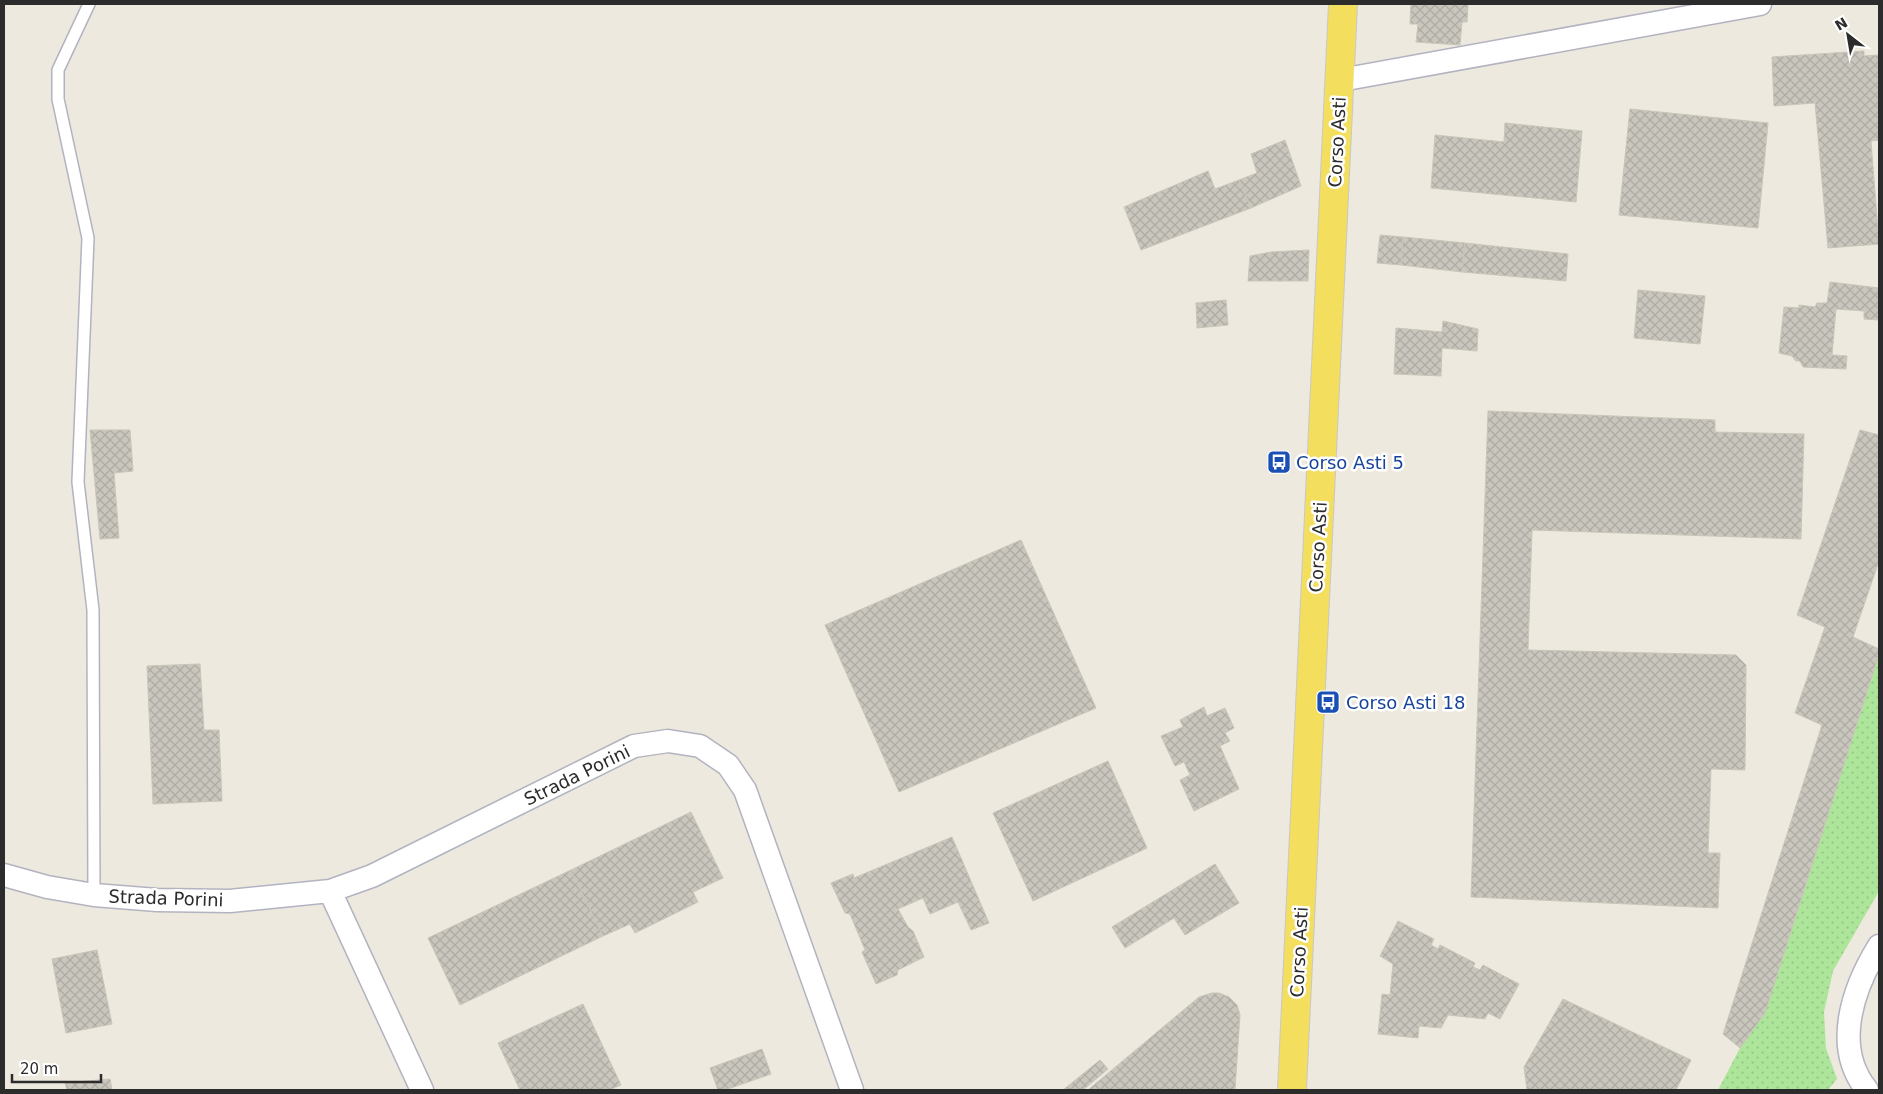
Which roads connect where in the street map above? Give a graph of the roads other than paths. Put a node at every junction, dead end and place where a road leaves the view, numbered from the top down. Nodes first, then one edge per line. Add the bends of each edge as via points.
1 (89, 4) edge
2 (1344, 4) edge
3 (1760, 4) edge
4 (1340, 80) junction
5 (4, 875) edge
6 (330, 891) junction
7 (94, 895) junction
8 (1879, 946) edge
9 (422, 1090) edge
10 (852, 1090) edge
11 (1292, 1090) edge
12 (1867, 1090) edge

1 - 7 lane via 58,70 58,99 88,238 78,482 93,610
2 - 4 main road, Corso Asti
3 - 4 street
4 - 11 main road, Corso Asti
5 - 7 street, Strada Porini
6 - 7 street, Strada Porini via 230,901
6 - 9 street
6 - 10 street, Strada Porini via 372,876 634,746 668,741 700,746 728,765 745,790
8 - 12 street via 1864,971 1853,1001 1849,1027 1850,1054

